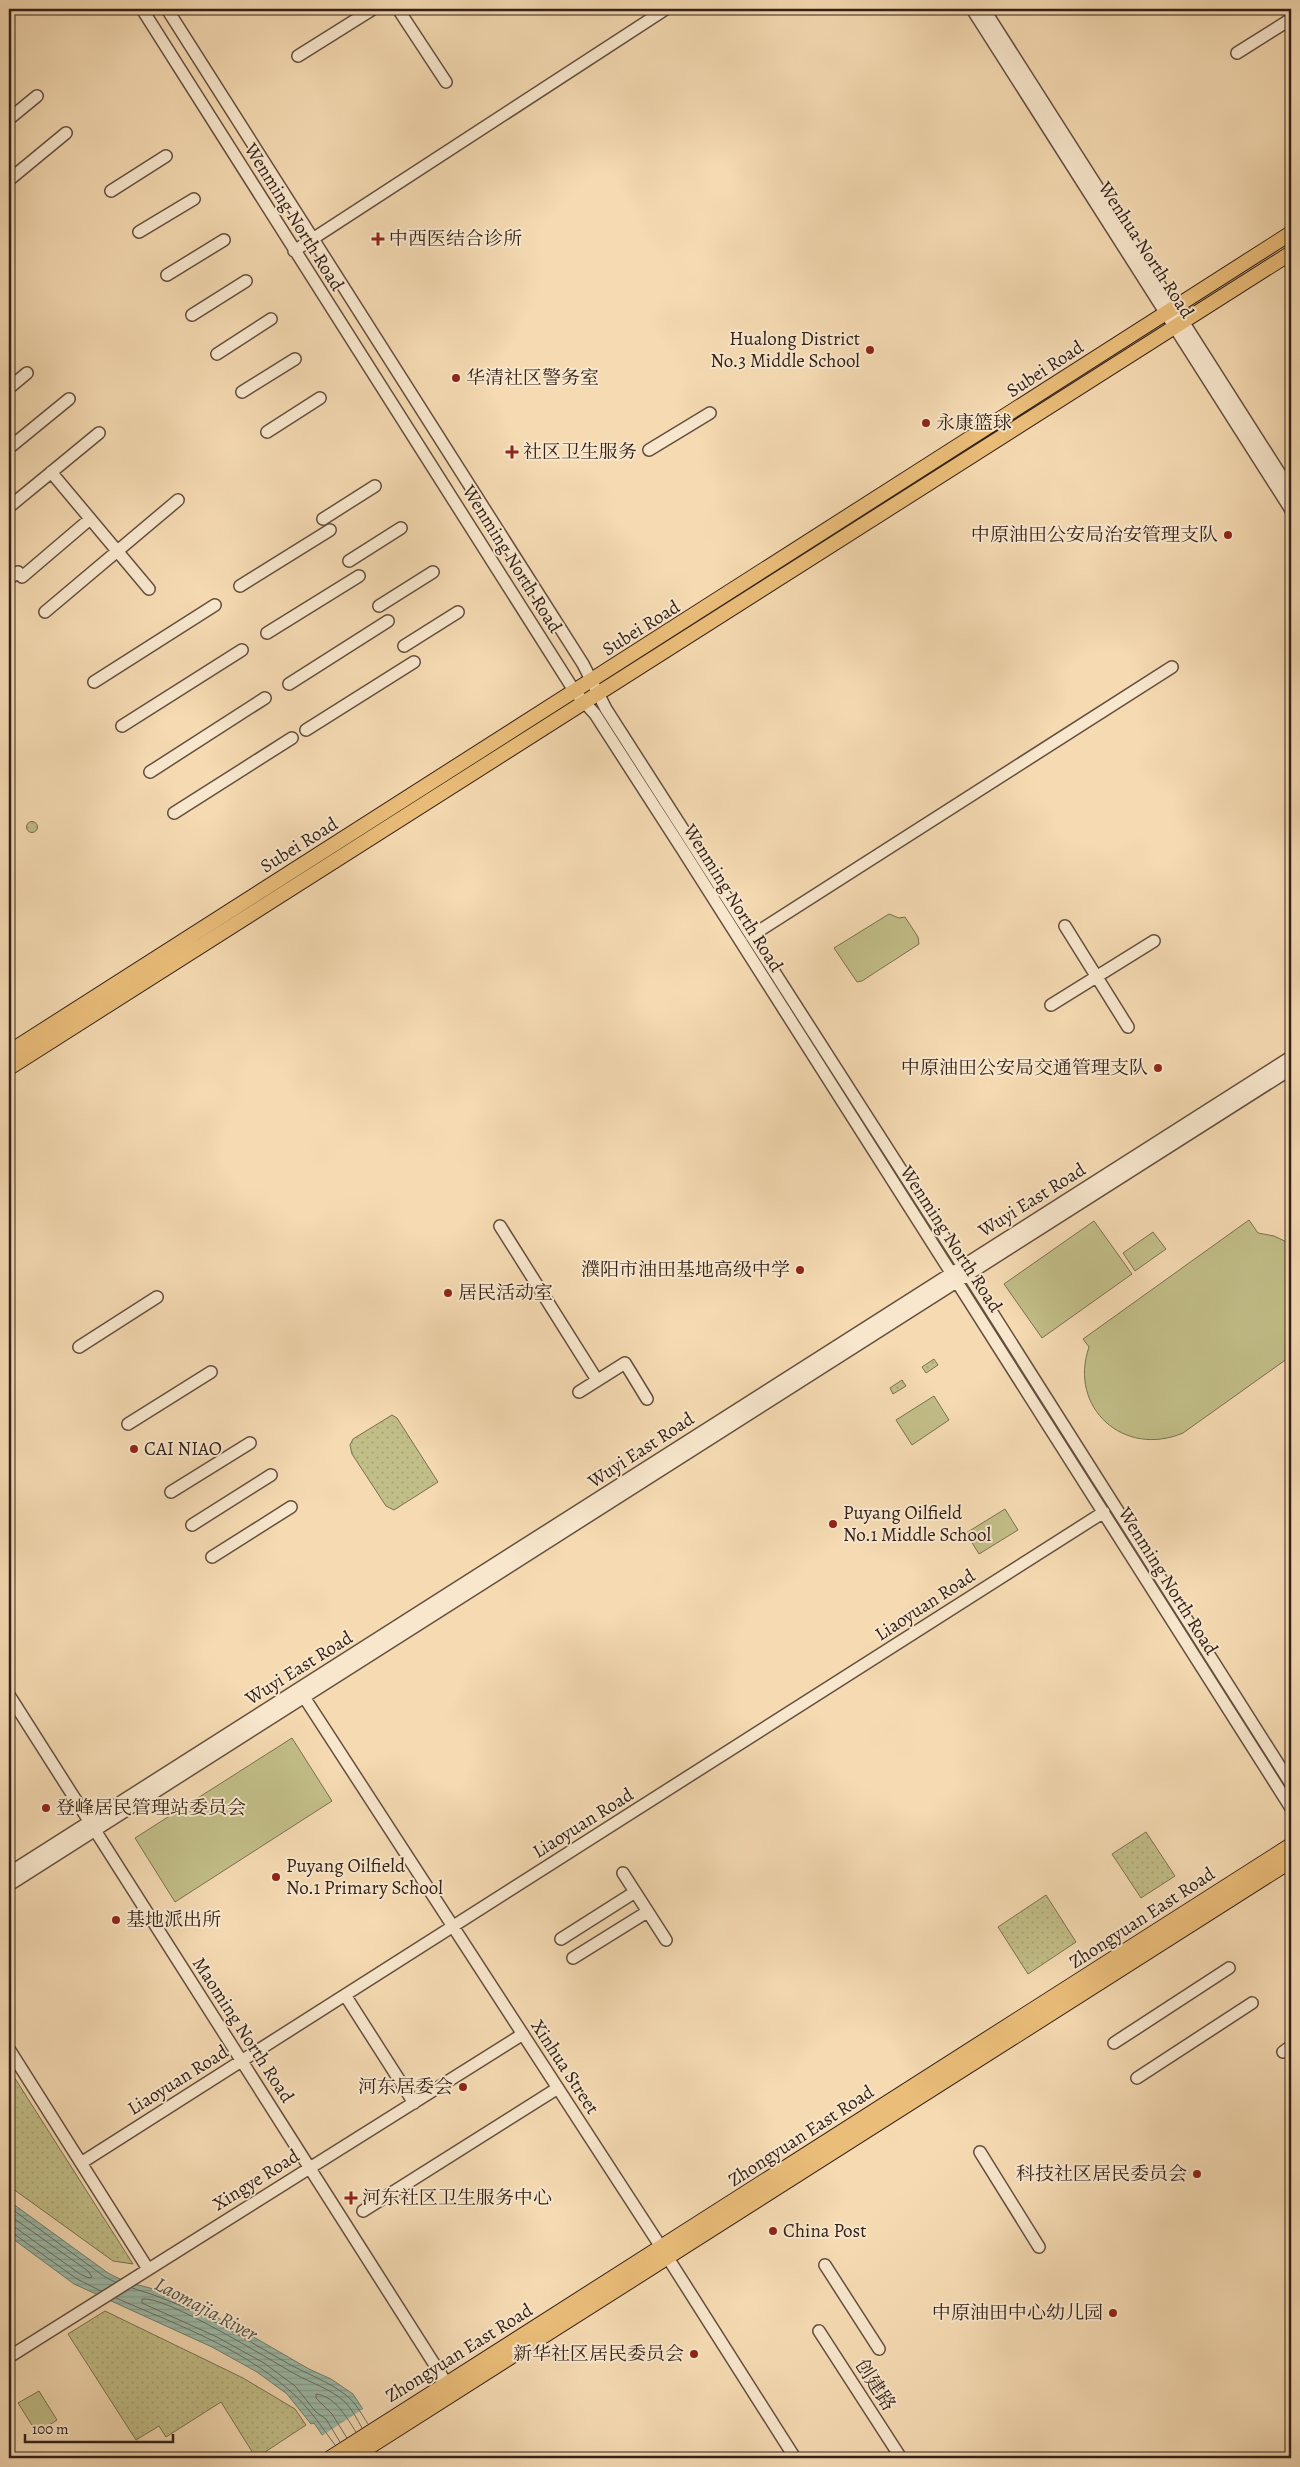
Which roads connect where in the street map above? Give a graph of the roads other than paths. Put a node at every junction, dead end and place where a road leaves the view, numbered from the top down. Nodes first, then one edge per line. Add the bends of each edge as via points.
1 (142, 9) edge
2 (166, 9) edge
3 (373, 9) edge
4 (398, 9) edge
5 (666, 9) edge
6 (972, 9) edge
7 (984, 9) edge
8 (1291, 19) edge
9 (1237, 53) dead end
10 (298, 56) dead end
11 (446, 82) dead end
12 (37, 96) dead end
13 (9, 119) edge
14 (66, 134) dead end
15 (166, 156) dead end
16 (9, 180) edge
17 (111, 191) dead end
18 (194, 199) dead end
19 (140, 232) dead end
20 (1291, 233) edge
21 (312, 239) junction
22 (224, 240) dead end
23 (294, 251) junction
24 (1291, 254) edge
25 (167, 275) dead end
26 (246, 281) dead end
27 (1170, 311) junction
28 (192, 315) dead end
29 (271, 319) dead end
30 (1179, 325) junction
31 (217, 354) dead end
32 (295, 359) dead end
33 (27, 373) dead end
34 (9, 388) edge
35 (242, 392) dead end
36 (320, 398) dead end
37 (69, 399) dead end
38 (710, 413) dead end
39 (267, 432) dead end
40 (99, 433) dead end
41 (9, 448) edge
42 (649, 450) dead end
43 (51, 472) junction
44 (375, 486) dead end
45 (1291, 491) edge
46 (178, 500) dead end
47 (9, 507) edge
48 (1291, 510) edge
49 (90, 519) junction
50 (323, 519) dead end
51 (401, 528) dead end
52 (330, 530) dead end
53 (117, 551) junction
54 (349, 561) dead end
55 (433, 572) dead end
56 (16, 576) edge
57 (359, 576) dead end
58 (240, 586) dead end
59 (149, 589) dead end
60 (215, 605) dead end
61 (379, 606) dead end
62 (45, 612) dead end
63 (458, 612) dead end
64 (388, 621) dead end
65 (266, 633) dead end
66 (404, 646) dead end
67 (242, 650) dead end
68 (414, 662) dead end
69 (1172, 667) dead end
70 (94, 682) dead end
71 (591, 682) junction
72 (288, 684) dead end
73 (575, 692) junction
74 (598, 695) junction
75 (265, 698) dead end
76 (585, 703) junction
77 (122, 726) dead end
78 (306, 730) dead end
79 (292, 738) dead end
80 (150, 772) dead end
81 (174, 813) dead end
82 (1065, 926) dead end
83 (751, 936) junction
84 (1154, 941) dead end
85 (1096, 976) junction
86 (1051, 1005) dead end
87 (1128, 1027) dead end
88 (9, 1052) edge
89 (1291, 1057) edge
90 (9, 1068) edge
91 (1291, 1069) edge
92 (500, 1226) dead end
93 (960, 1273) junction
94 (157, 1297) dead end
95 (79, 1347) dead end
96 (210, 1372) dead end
97 (597, 1380) junction
98 (579, 1392) dead end
99 (647, 1398) dead end
100 (128, 1424) dead end
101 (250, 1442) dead end
102 (271, 1475) dead end
103 (171, 1492) dead end
104 (291, 1507) dead end
105 (1104, 1512) junction
106 (192, 1525) dead end
107 (212, 1557) dead end
108 (9, 1695) edge
109 (304, 1696) junction
110 (1291, 1784) edge
111 (1291, 1808) edge
112 (92, 1826) junction
113 (1291, 1845) edge
114 (1291, 1861) edge
115 (9, 1873) edge
116 (623, 1873) dead end
117 (9, 1885) edge
118 (635, 1892) junction
119 (648, 1912) junction
120 (453, 1926) junction
121 (561, 1939) dead end
122 (666, 1940) dead end
123 (573, 1958) dead end
124 (1229, 1968) dead end
125 (345, 1995) junction
126 (1252, 2003) dead end
127 (523, 2034) junction
128 (1114, 2042) dead end
129 (9, 2049) edge
130 (241, 2061) junction
131 (1137, 2078) dead end
132 (558, 2088) junction
133 (414, 2103) junction
134 (980, 2152) dead end
135 (81, 2163) junction
136 (310, 2168) junction
137 (363, 2211) dead end
138 (1039, 2247) dead end
139 (664, 2252) junction
140 (824, 2265) dead end
141 (148, 2268) junction
142 (819, 2331) dead end
143 (879, 2349) dead end
144 (9, 2357) edge
145 (447, 2384) junction
146 (383, 2431) junction
147 (330, 2458) edge
148 (352, 2458) edge
149 (795, 2458) edge
150 (901, 2458) edge

1 - 23 street, Wenming North Road
2 - 21 street, Wenming North Road
3 - 10 street
4 - 11 street
5 - 21 street
6 - 27 street, Wenhua North Road
7 - 27 street, Wenhua North Road
8 - 9 street
12 - 13 street
14 - 16 street
15 - 17 street
18 - 19 street
20 - 27 main road, Subei Road
21 - 23 street
21 - 71 street, Wenming North Road via 583,664
22 - 25 street
23 - 73 street, Wenming North Road
24 - 30 main road, Subei Road
26 - 28 street
27 - 30 street, Wenhua North Road
27 - 71 main road, Subei Road
29 - 31 street
30 - 45 street, Wenhua North Road
30 - 48 street, Wenhua North Road
30 - 74 main road, Subei Road
32 - 35 street
33 - 34 street
36 - 39 street
37 - 41 street
38 - 42 street
40 - 43 street
43 - 47 street
43 - 49 street
44 - 50 street
46 - 53 street
49 - 53 street
49 - 56 street
51 - 54 street
52 - 58 street
53 - 59 street
53 - 62 street
55 - 61 street
57 - 65 street
60 - 70 street
63 - 66 street
64 - 72 street
67 - 77 street
68 - 78 street
69 - 83 street
71 - 73 main road, Subei Road
71 - 74 street, Wenming North Road
73 - 76 street, Wenming North Road
73 - 88 main road, Subei Road
74 - 76 main road, Subei Road
74 - 83 street, Wenming North Road
75 - 80 street
76 - 90 main road, Subei Road
76 - 93 street, Wenming North Road
79 - 81 street
82 - 85 street
83 - 93 street, Wenming North Road
84 - 85 street
85 - 86 street
85 - 87 street
89 - 93 street, Wuyi East Road
91 - 93 street, Wuyi East Road
92 - 97 street
93 - 105 street, Wenming North Road
93 - 109 street, Wuyi East Road
93 - 110 street, Wenming North Road
93 - 112 street, Wuyi East Road
94 - 95 street
96 - 100 street
97 - 98 street
97 - 99 street via 626,1363
101 - 103 street
102 - 106 street
104 - 107 street
105 - 111 street, Wenming North Road
105 - 120 street, Liaoyuan Road
108 - 112 street, Maoming North Road
109 - 112 street, Wuyi East Road
109 - 120 street, Xinhua Street
112 - 115 street, Wuyi East Road
112 - 117 street, Wuyi East Road
112 - 130 street, Maoming North Road
113 - 139 main road, Zhongyuan East Road
114 - 139 main road, Zhongyuan East Road
116 - 118 street
118 - 119 street
118 - 121 street
119 - 122 street
119 - 123 street
120 - 125 street, Liaoyuan Road
120 - 127 street, Xinhua Street
124 - 128 street
125 - 130 street, Liaoyuan Road
125 - 133 street
126 - 131 street
127 - 132 street, Xinhua Street
127 - 133 street, Xingye Road
129 - 135 street
130 - 135 street, Liaoyuan Road
130 - 136 street, Maoming North Road
132 - 137 street
132 - 139 street, Xinhua Street
133 - 136 street, Xingye Road
134 - 138 street
135 - 141 street
136 - 141 street, Xingye Road
136 - 145 street, Maoming North Road
139 - 145 main road, Zhongyuan East Road
139 - 146 main road, Zhongyuan East Road
139 - 149 street, Xinhua Street
140 - 143 street
141 - 144 street, Xingye Road
142 - 150 street, 创建路
145 - 146 main road, Zhongyuan East Road
146 - 147 main road, Zhongyuan East Road
146 - 148 main road, Zhongyuan East Road

